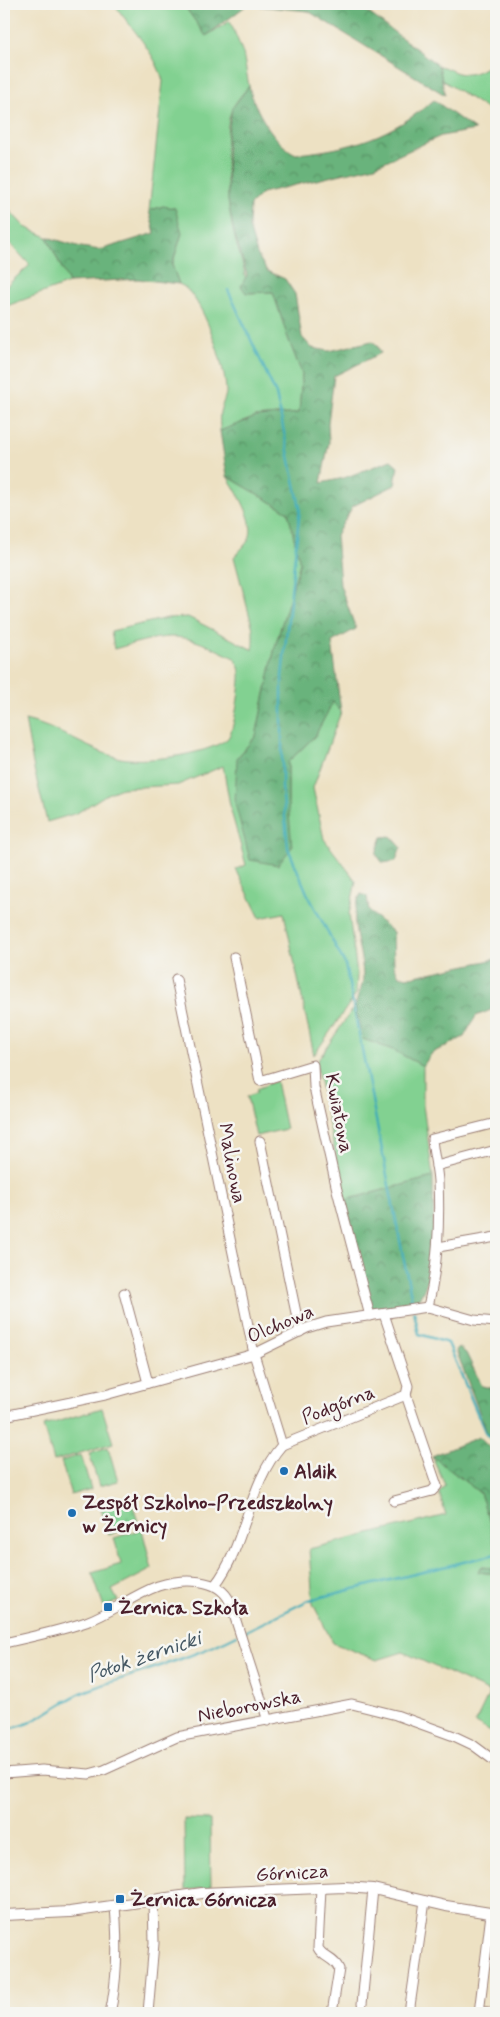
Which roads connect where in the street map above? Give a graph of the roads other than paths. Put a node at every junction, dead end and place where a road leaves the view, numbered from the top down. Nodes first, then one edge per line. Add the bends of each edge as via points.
1 (234, 957) dead end
2 (176, 979) dead end
3 (496, 1123) edge
4 (260, 1141) dead end
5 (496, 1150) edge
6 (436, 1166) junction
7 (496, 1237) edge
8 (438, 1246) junction
9 (124, 1293) dead end
10 (428, 1307) junction
11 (384, 1314) junction
12 (370, 1316) junction
13 (496, 1322) edge
14 (300, 1332) junction
15 (254, 1354) junction
16 (148, 1383) junction
17 (406, 1395) junction
18 (4, 1416) edge
19 (282, 1445) junction
20 (394, 1502) dead end
21 (216, 1586) junction
22 (4, 1643) edge
23 (268, 1721) junction
24 (496, 1762) edge
25 (4, 1773) edge
26 (321, 1888) junction
27 (373, 1889) junction
28 (153, 1899) junction
29 (425, 1901) junction
30 (116, 1906) junction
31 (494, 1914) edge
32 (4, 1915) edge
33 (362, 2004) dead end
34 (479, 2012) edge
35 (110, 2013) edge
36 (148, 2013) edge
37 (332, 2013) edge
38 (409, 2013) edge
39 (495, 2013) edge

1 - 12 street, Kwiatowa via 260,1081 313,1064 314,1087 326,1143
2 - 15 street, Malinowa
3 - 6 street via 432,1139
4 - 14 street
5 - 6 street
6 - 8 street
7 - 8 street
8 - 10 street
9 - 16 street
10 - 11 street, Olchowa
10 - 13 street, Olchowa via 474,1320
11 - 12 street, Olchowa
11 - 17 street, Podgórna via 408,1386
12 - 14 street, Olchowa via 326,1322
14 - 15 street, Olchowa
15 - 16 street, Olchowa
15 - 19 street, Podgórna
16 - 18 street, Olchowa
17 - 19 street, Podgórna
17 - 20 street, Podgórna via 437,1486 432,1491
19 - 21 street, Podgórna via 266,1467 227,1569
21 - 22 street via 198,1582 164,1585 84,1623
21 - 23 street via 228,1596
23 - 24 street, Nieborowska via 336,1706 360,1705 454,1736
23 - 25 street, Nieborowska via 177,1737 89,1774 37,1770
26 - 27 street, Górnicza
26 - 28 street, Górnicza via 210,1892
26 - 37 street via 318,1948 339,1969
27 - 29 street, Górnicza
27 - 33 street
28 - 30 street, Górnicza
28 - 36 street via 154,1943
29 - 31 street, Górnicza
29 - 38 street
30 - 32 street, Górnicza via 62,1913
30 - 35 street via 118,1939
31 - 34 street, Górnicza
34 - 39 street, Górnicza

